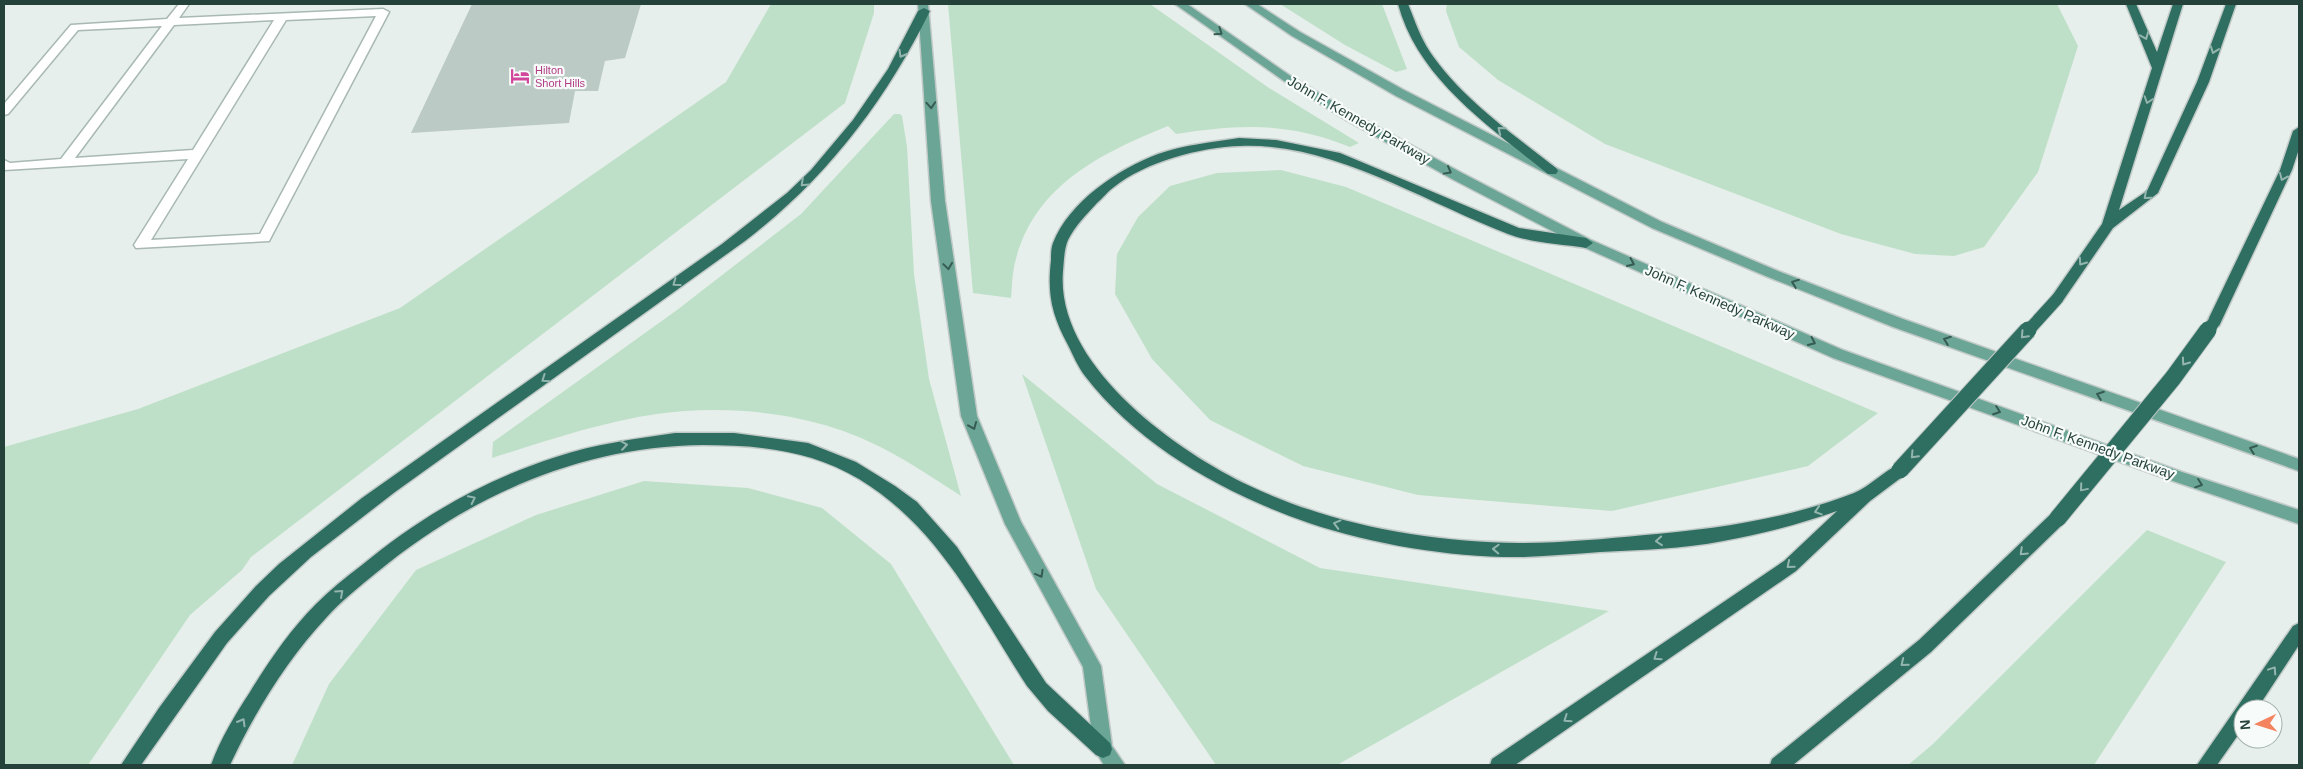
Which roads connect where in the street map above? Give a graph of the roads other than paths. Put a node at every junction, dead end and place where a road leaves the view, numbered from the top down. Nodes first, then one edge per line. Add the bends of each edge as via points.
1 (184, 4) edge
2 (1180, 4) edge
3 (1250, 4) edge
4 (1402, 4) edge
5 (2131, 4) edge
6 (2178, 4) edge
7 (2230, 4) edge
8 (924, 7) edge
9 (282, 17) junction
10 (171, 22) junction
11 (2158, 68) junction
12 (4, 110) edge
13 (2299, 131) edge
14 (198, 154) junction
15 (64, 163) junction
16 (4, 164) edge
17 (1552, 171) junction
18 (2108, 225) junction
19 (1586, 243) junction
20 (2299, 465) edge
21 (1864, 496) junction
22 (2299, 518) edge
23 (2299, 631) edge
24 (2253, 699) edge
25 (2233, 727) edge
26 (1103, 749) junction
27 (130, 765) edge
28 (220, 765) edge
29 (1116, 765) edge
30 (1499, 765) edge
31 (1779, 765) edge
32 (2206, 765) edge

1 - 10 lane
2 -> 19 main road, John F. Kennedy Parkway via 1288,79 1350,117
3 - 17 main road via 1400,93
17 -> 4 highway via 1469,104 1444,78 1406,21
5 -> 11 highway
6 - 11 highway
7 -> 18 highway via 2203,82 2152,194
8 -> 26 main road via 938,201 969,416 1012,524 1092,666
8 -> 27 highway via 908,44 861,120 820,168 767,217 580,354 363,505 284,569 212,649
9 - 10 lane
9 - 14 lane
9 - 14 lane via 383,12 264,238 141,245
10 - 12 lane via 75,27
10 - 15 lane
11 -> 18 highway
13 -> 31 highway, bridge via 2286,170 2214,322 2173,378 2058,518 1925,646
14 - 15 lane
15 - 16 lane via 7,167
20 -> 17 main road via 1898,323 1773,274 1657,225
18 -> 21 highway, bridge via 2057,299 1900,470
21 -> 19 highway via 1800,517 1720,535 1624,544 1522,550 1453,548 1368,532 1312,517 1246,491 1169,445 1126,410 1089,371 1064,323 1055,286 1059,244 1074,219 1110,184 1164,156 1239,142 1276,144 1336,156 1516,232
19 -> 22 main road, John F. Kennedy Parkway via 1838,354
21 -> 30 highway via 1790,566
24 -> 23 highway
25 - 32 highway
28 -> 26 highway via 285,654 318,613 384,554 457,506 525,473 610,447 680,438 735,438 795,446 859,470 904,501 948,546 1041,690
26 - 29 main road

